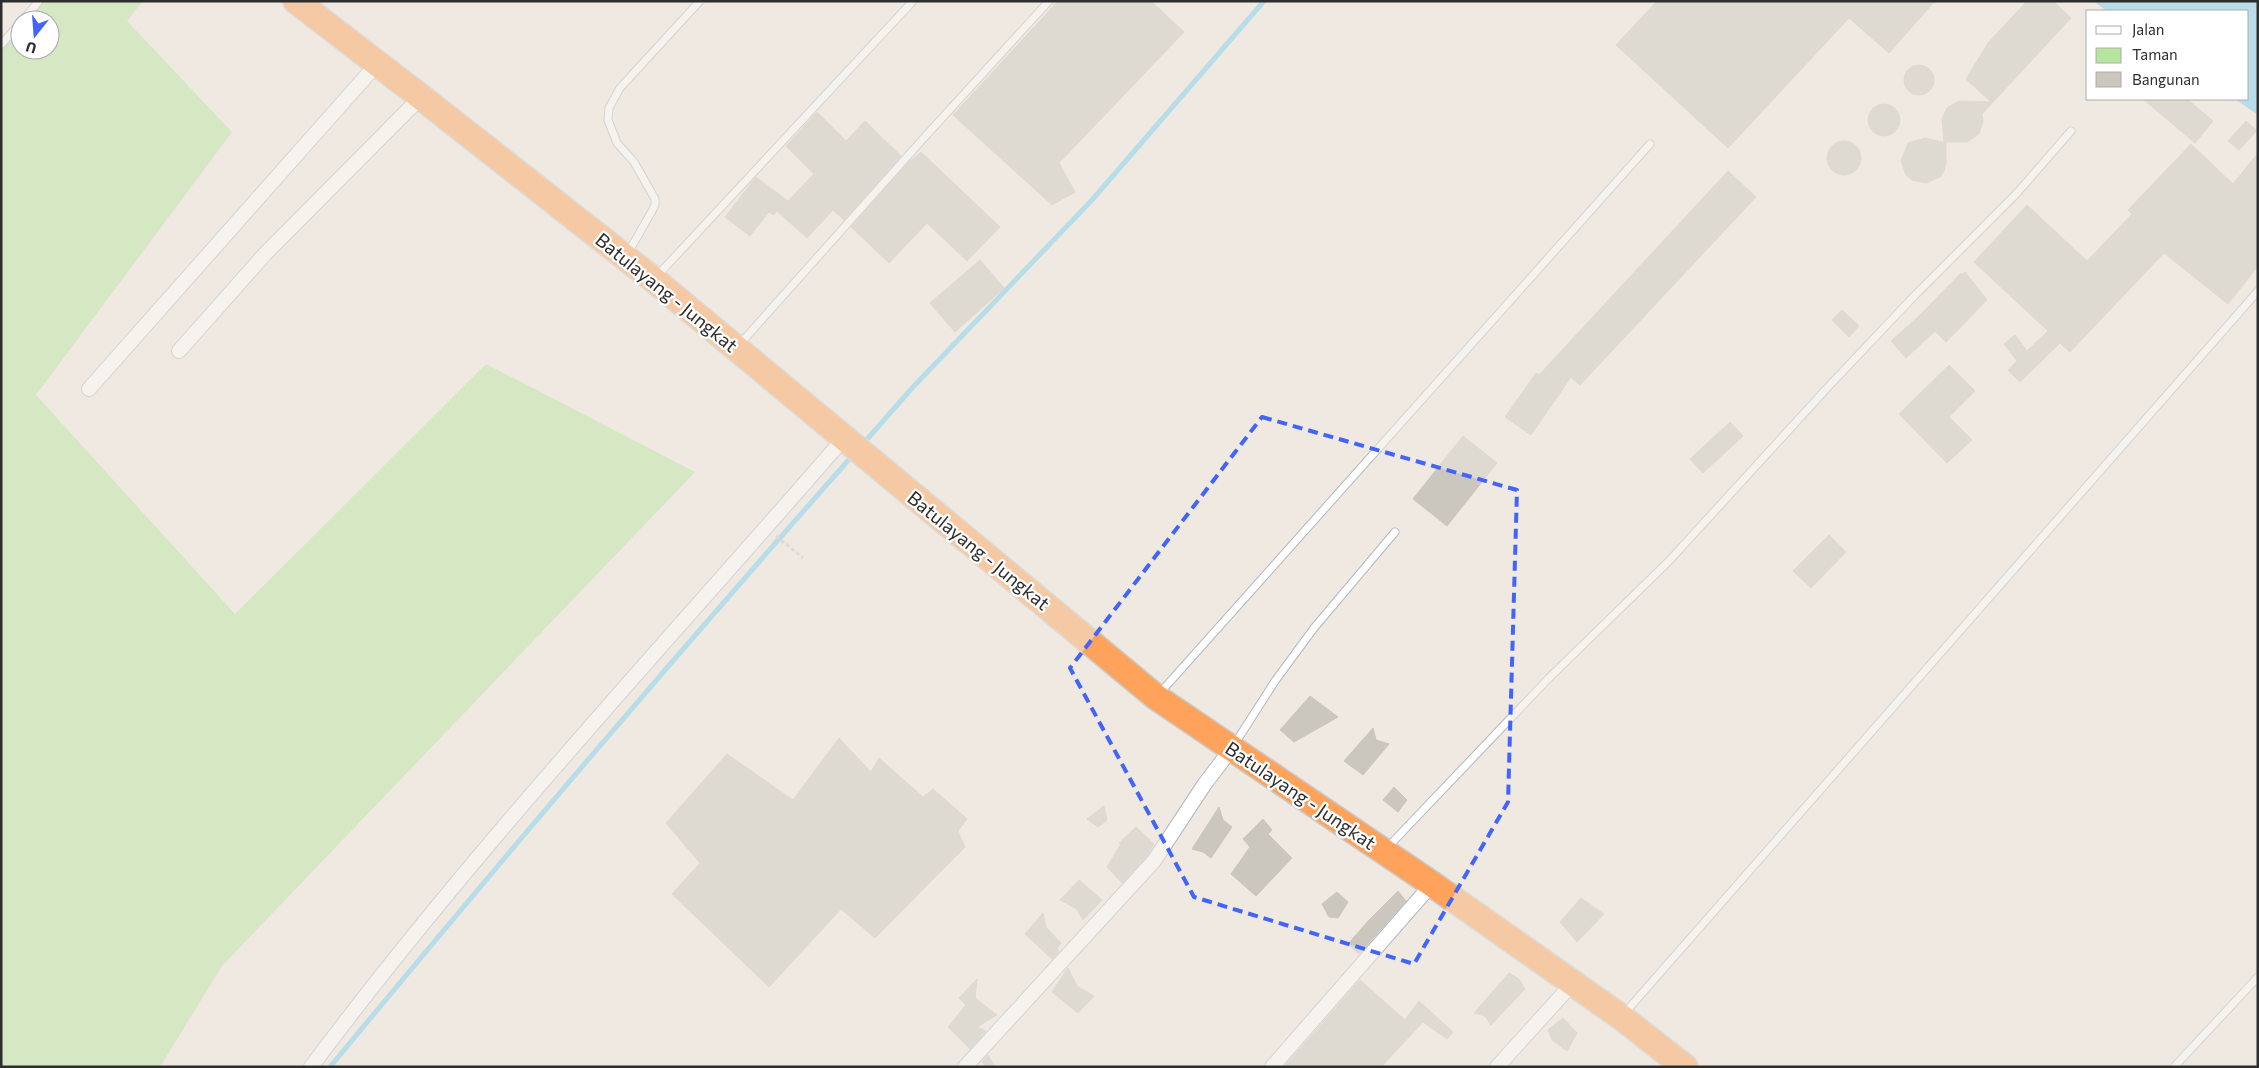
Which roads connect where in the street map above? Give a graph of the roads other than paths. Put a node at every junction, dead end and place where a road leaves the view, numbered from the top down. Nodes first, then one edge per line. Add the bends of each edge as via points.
1 (296, 1) edge
2 (700, 1) edge
3 (912, 1) edge
4 (1049, 1) edge
5 (10, 35) edge
6 (1, 45) edge
7 (377, 64) junction
8 (421, 96) junction
9 (2071, 131) dead end
10 (1650, 144) dead end
11 (625, 258) junction
12 (654, 280) junction
13 (2258, 291) edge
14 (736, 348) junction
15 (180, 351) dead end
16 (89, 389) dead end
17 (854, 445) junction
18 (1395, 532) dead end
19 (1156, 697) junction
20 (1232, 748) junction
21 (1384, 851) junction
22 (1432, 884) junction
23 (2258, 977) edge
24 (1573, 983) junction
25 (1621, 1017) junction
26 (311, 1067) edge
27 (965, 1067) edge
28 (1272, 1067) edge
29 (1497, 1067) edge
30 (1685, 1067) edge
31 (2174, 1067) edge

1 - 7 highway, Batulayang - Jungkat
2 - 11 lane via 620,88 608,108 608,120 617,143 634,162 655,199 652,211
3 - 12 lane
4 - 14 lane
5 - 6 lane
7 - 8 highway, Batulayang - Jungkat
7 - 16 street
8 - 11 highway, Batulayang - Jungkat
8 - 15 street via 265,254
9 - 21 lane via 2017,193 1829,386 1669,561 1549,678
10 - 19 lane
11 - 12 highway, Batulayang - Jungkat
12 - 14 highway, Batulayang - Jungkat
13 - 25 lane
14 - 17 highway, Batulayang - Jungkat
17 - 19 highway, Batulayang - Jungkat
17 - 26 street via 546,776
18 - 20 lane via 1314,628 1275,680
19 - 20 highway, Batulayang - Jungkat
20 - 21 highway, Batulayang - Jungkat
20 - 27 street via 1154,862
21 - 22 highway, Batulayang - Jungkat
22 - 24 highway, Batulayang - Jungkat
22 - 28 street
23 - 31 lane
24 - 25 highway, Batulayang - Jungkat
24 - 29 street
25 - 30 highway, Batulayang - Jungkat

